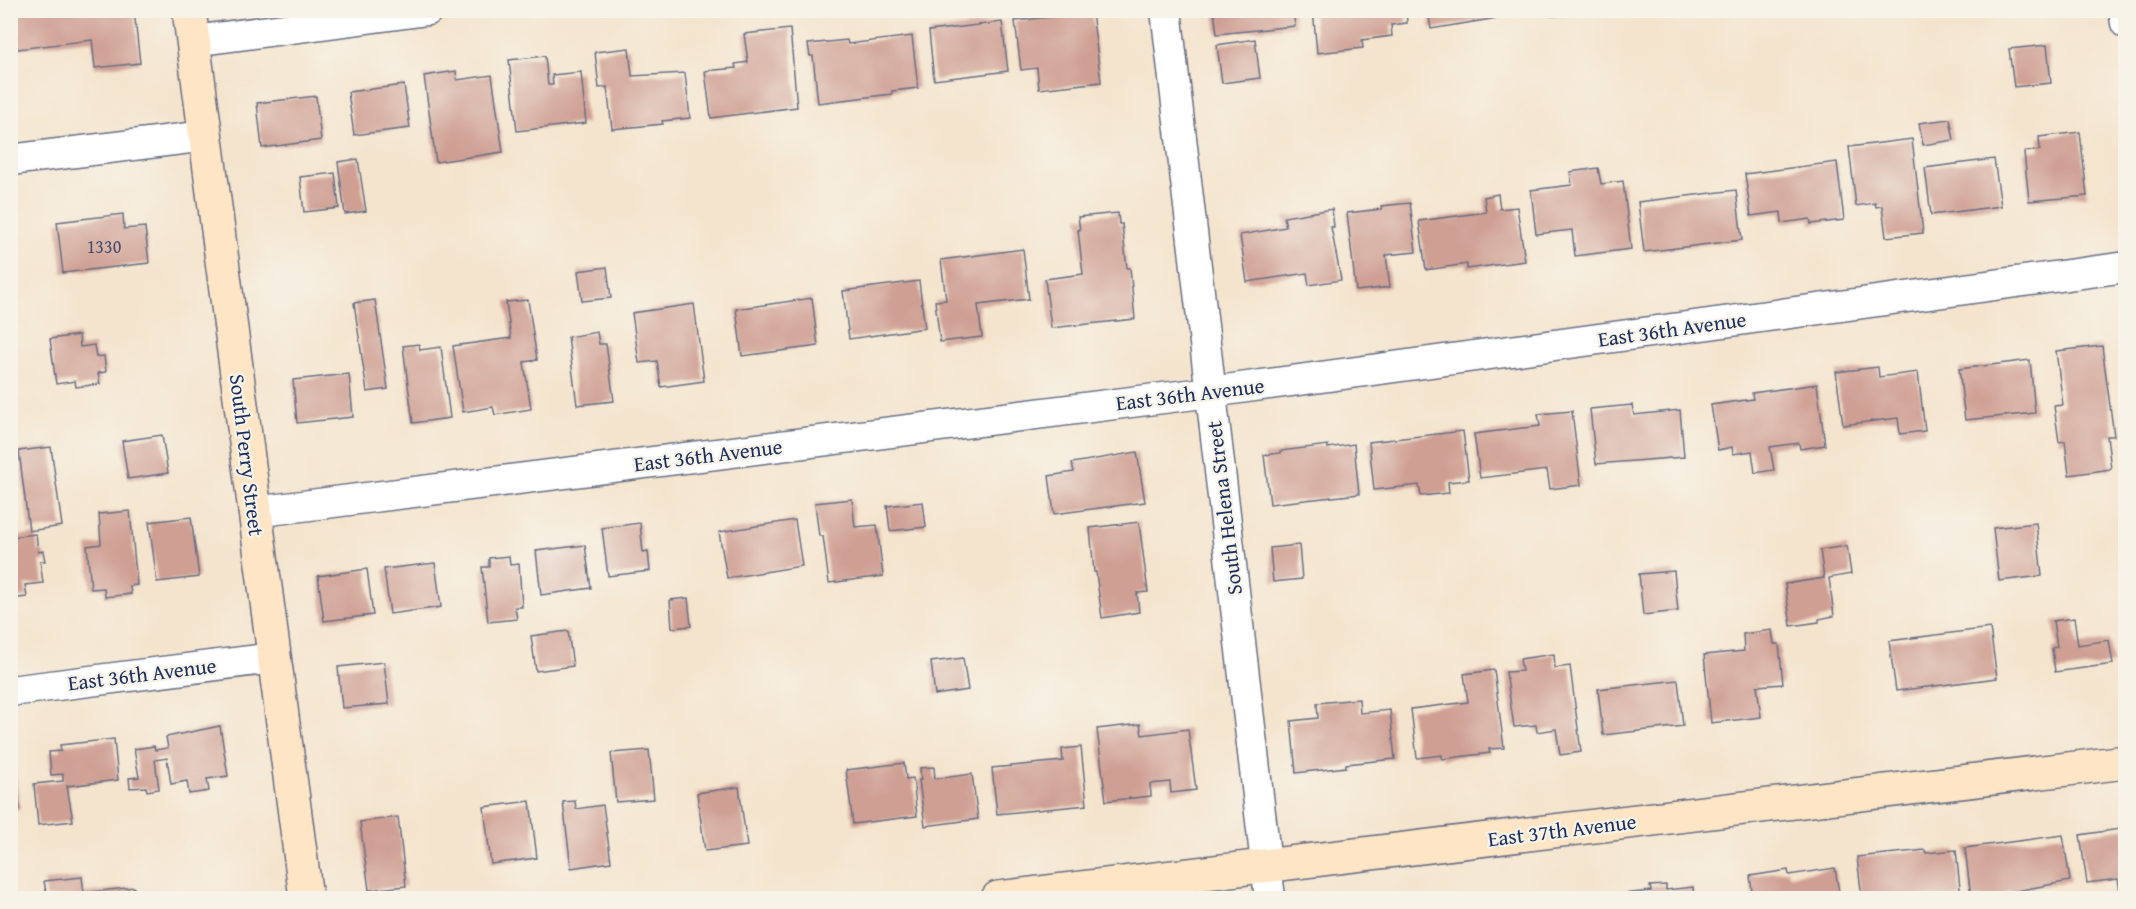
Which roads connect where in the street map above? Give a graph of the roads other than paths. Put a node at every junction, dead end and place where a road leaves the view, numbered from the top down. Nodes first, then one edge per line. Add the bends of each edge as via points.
1 (428, 10) edge
2 (1166, 10) edge
3 (2124, 10) edge
4 (2126, 23) edge
5 (191, 26) edge
6 (206, 136) junction
7 (10, 160) edge
8 (2126, 267) edge
9 (1211, 392) junction
10 (254, 512) junction
11 (273, 658) junction
12 (10, 691) edge
13 (2126, 762) edge
14 (1266, 866) junction
15 (306, 898) edge
16 (998, 898) edge
17 (1270, 898) edge

1 - 5 street
2 - 9 street, South Helena Street
3 - 4 street
5 - 6 street, South Perry Street
6 - 7 street
6 - 10 street, South Perry Street
8 - 9 street, East 36th Avenue
9 - 10 street, East 36th Avenue
9 - 14 street, South Helena Street
10 - 11 street, South Perry Street
11 - 12 street, East 36th Avenue
11 - 15 street, South Perry Street
13 - 14 street, East 37th Avenue
14 - 16 street, East 37th Avenue
14 - 17 street, South Helena Street

